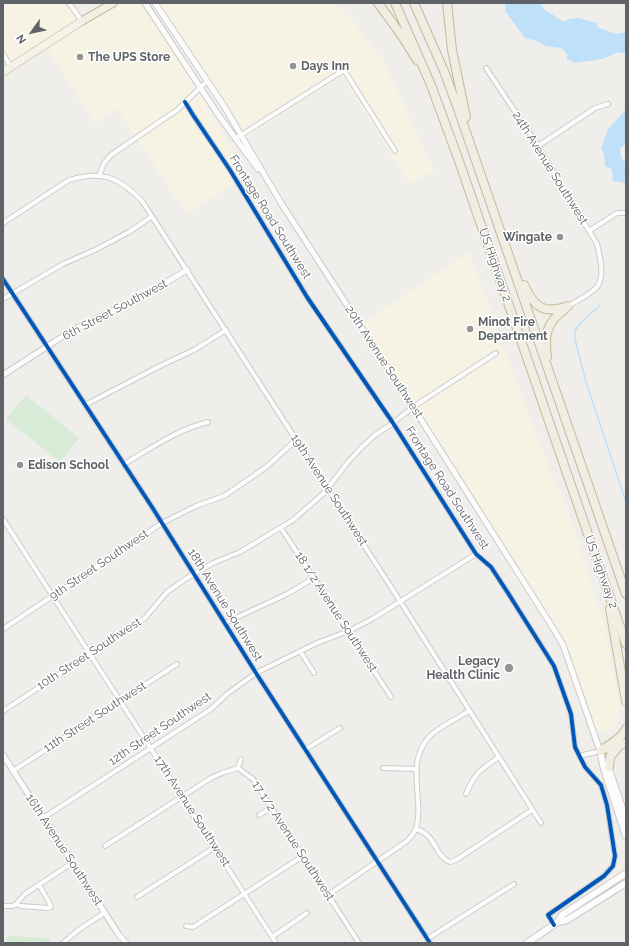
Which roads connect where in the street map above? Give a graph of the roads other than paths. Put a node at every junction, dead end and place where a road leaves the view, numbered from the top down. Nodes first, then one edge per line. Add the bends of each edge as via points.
1 (69, 3) edge
2 (105, 3) edge
3 (113, 3) edge
4 (145, 3) edge
5 (156, 3) edge
6 (378, 3) edge
7 (395, 3) edge
8 (414, 3) edge
9 (447, 3) edge
10 (82, 22) junction
11 (3, 54) edge
12 (11, 67) junction
13 (486, 68) dead end
14 (3, 72) edge
15 (207, 81) junction
16 (200, 88) junction
17 (437, 100) junction
18 (185, 102) junction
19 (608, 104) dead end
20 (241, 135) junction
21 (235, 139) junction
22 (538, 146) junction
23 (395, 151) dead end
24 (476, 158) junction
25 (99, 176) junction
26 (272, 188) junction
27 (626, 214) edge
28 (151, 217) junction
29 (3, 223) edge
30 (589, 232) junction
31 (509, 255) junction
32 (187, 270) junction
33 (3, 279) edge
34 (12, 293) junction
35 (3, 299) edge
36 (568, 306) junction
37 (226, 330) junction
38 (47, 347) junction
39 (496, 353) dead end
40 (548, 371) junction
41 (3, 375) edge
42 (85, 405) junction
43 (413, 407) junction
44 (208, 422) dead end
45 (393, 423) junction
46 (296, 440) junction
47 (124, 464) junction
48 (328, 489) junction
49 (3, 519) edge
50 (162, 523) junction
51 (281, 528) junction
52 (476, 554) junction
53 (599, 564) junction
54 (194, 574) junction
55 (314, 578) junction
56 (626, 594) edge
57 (52, 596) junction
58 (400, 601) junction
59 (225, 623) junction
60 (3, 629) edge
61 (348, 631) junction
62 (626, 644) edge
63 (300, 651) junction
64 (90, 654) junction
65 (177, 664) dead end
66 (256, 673) junction
67 (314, 673) dead end
68 (391, 697) dead end
69 (120, 701) junction
70 (626, 701) edge
71 (3, 711) edge
72 (469, 711) junction
73 (340, 728) dead end
74 (626, 729) edge
75 (622, 744) edge
76 (151, 748) junction
77 (306, 749) junction
78 (600, 751) junction
79 (3, 755) edge
80 (578, 756) junction
81 (498, 757) junction
82 (241, 759) dead end
83 (609, 767) junction
84 (238, 768) junction
85 (383, 768) dead end
86 (417, 768) junction
87 (13, 771) junction
88 (466, 794) dead end
89 (182, 797) junction
90 (272, 808) junction
91 (532, 810) junction
92 (259, 815) dead end
93 (43, 818) junction
94 (626, 820) edge
95 (541, 823) dead end
96 (416, 829) junction
97 (626, 836) edge
98 (105, 846) dead end
99 (215, 847) junction
100 (303, 856) junction
101 (378, 862) junction
102 (72, 863) junction
103 (626, 873) edge
104 (626, 883) edge
105 (514, 884) dead end
106 (39, 885) junction
107 (245, 894) junction
108 (328, 894) junction
109 (137, 898) dead end
110 (16, 904) junction
111 (3, 906) edge
112 (104, 913) junction
113 (307, 913) dead end
114 (556, 924) junction
115 (186, 926) dead end
116 (272, 937) junction
117 (428, 941) edge
118 (63, 943) edge
119 (126, 943) edge
120 (276, 943) edge
121 (359, 943) edge
122 (527, 943) edge

1 - 10 street
2 - 10 highway
3 - 10 highway
4 - 16 street, 20th Avenue Southwest
5 - 15 street, 20th Avenue Southwest
6 - 17 highway via 402,36
7 - 17 highway, US Highway 2
8 - 24 highway, US Highway 2 via 444,71
9 - 24 highway via 457,79
10 - 12 main road
11 - 12 street
12 - 14 main road
13 - 22 street, 24th Avenue Southwest
15 - 16 street
15 - 20 street, 20th Avenue Southwest
16 - 18 street
16 - 21 street, 20th Avenue Southwest
17 - 53 highway, US Highway 2
18 - 25 street via 111,155 104,163
18 - 45 street, Frontage Road Southwest via 230,170 307,297
19 - 22 street via 595,108
20 - 21 street
20 - 23 street via 344,70
20 - 26 street, 20th Avenue Southwest
21 - 26 street, 20th Avenue Southwest
22 - 30 street, 24th Avenue Southwest
24 - 31 highway, US Highway 2
25 - 28 street, 19th Avenue Southwest via 116,180 126,186 142,201
25 - 29 street, 19th Avenue Southwest via 69,180
26 - 43 street, 20th Avenue Southwest
27 - 30 street via 617,213
28 - 32 street, 19th Avenue Southwest
28 - 34 street via 129,232 63,264
30 - 36 street, 24th Avenue Southwest via 597,244 601,257 600,280 596,288
31 - 36 highway via 536,305 546,310
31 - 40 highway, US Highway 2
32 - 37 street, 19th Avenue Southwest
32 - 38 street, 6th Street Southwest via 140,298 71,331
33 - 34 street, 18th Avenue Southwest
34 - 35 street
34 - 38 street, 18th Avenue Southwest
36 - 40 highway via 553,320 547,331
37 - 42 street via 194,350
37 - 46 street, 19th Avenue Southwest
38 - 41 street, 6th Street Southwest
38 - 42 street, 18th Avenue Southwest
39 - 43 street, 10th Street Southwest
40 - 56 highway, US Highway 2
42 - 47 street, 18th Avenue Southwest
43 - 45 street, 10th Street Southwest
43 - 78 street, 20th Avenue Southwest via 553,628 562,645
44 - 47 street via 194,425
45 - 48 street, 10th Street Southwest via 361,448
45 - 52 street, Frontage Road Southwest
46 - 48 street, 19th Avenue Southwest
46 - 50 street, 9th Street Southwest via 265,468 224,496 196,506
47 - 50 street, 18th Avenue Southwest
48 - 51 street, 10th Street Southwest
48 - 58 street, 19th Avenue Southwest
49 - 57 street, 17th Avenue Southwest
50 - 54 street, 18th Avenue Southwest
50 - 57 street, 9th Street Southwest
51 - 54 street, 10th Street Southwest via 240,552
51 - 55 street, 18 1/2 Avenue Southwest
52 - 58 street, 12th Street Southwest
52 - 80 street, Frontage Road Southwest via 491,567 554,666 571,714
53 - 62 highway, US Highway 2
53 - 70 highway via 611,614
54 - 59 street, 18th Avenue Southwest
54 - 64 street, 10th Street Southwest via 167,592 145,618
55 - 59 street via 289,593
55 - 61 street, 18 1/2 Avenue Southwest
57 - 60 street, 9th Street Southwest
57 - 64 street, 17th Avenue Southwest
58 - 61 street, 12th Street Southwest
58 - 72 street, 19th Avenue Southwest
59 - 66 street, 18th Avenue Southwest
61 - 63 street, 12th Street Southwest
61 - 68 street, 18 1/2 Avenue Southwest
63 - 66 street, 12th Street Southwest
63 - 67 street
64 - 69 street, 17th Avenue Southwest
64 - 71 street, 10th Street Southwest
65 - 69 street, 11th Street Southwest
66 - 76 street, 12th Street Southwest via 211,709
66 - 77 street, 18th Avenue Southwest
69 - 76 street, 17th Avenue Southwest
69 - 87 street, 11th Street Southwest
72 - 81 street, 19th Avenue Southwest
72 - 86 street via 431,736 422,747 417,759
73 - 77 street
74 - 78 highway
75 - 78 highway
75 - 83 highway via 610,757
76 - 89 street, 17th Avenue Southwest
76 - 93 street, 12th Street Southwest
77 - 101 street, 18th Avenue Southwest
78 - 80 street
78 - 83 main road, 20th Avenue Southwest
78 - 97 main road, 20th Avenue Southwest
79 - 87 street, 16th Avenue Southwest
80 - 114 street, Frontage Road Southwest via 601,785 606,796 615,856 612,866 604,876 548,915
81 - 88 street via 481,769 470,783
81 - 91 street, 19th Avenue Southwest
82 - 84 street
83 - 94 main road, 20th Avenue Southwest
84 - 89 street via 222,772
84 - 90 street, 17 1/2 Avenue Southwest via 253,779
85 - 86 street
86 - 96 street
87 - 93 street, 16th Avenue Southwest
89 - 98 street
89 - 99 street, 17th Avenue Southwest
90 - 92 street
90 - 100 street, 17 1/2 Avenue Southwest
91 - 95 street, 19th Avenue Southwest
91 - 96 street via 450,862 442,857 426,834
93 - 102 street, 16th Avenue Southwest
96 - 101 street via 407,841
99 - 107 street, 17th Avenue Southwest
99 - 109 street
100 - 107 street
100 - 108 street, 17 1/2 Avenue Southwest
101 - 108 street
101 - 117 street, 18th Avenue Southwest
102 - 106 street
102 - 112 street, 16th Avenue Southwest
103 - 114 main road via 562,915
104 - 114 main road via 567,920
105 - 117 street
106 - 110 street
106 - 110 street via 51,906 48,908
107 - 115 street via 193,927
107 - 116 street, 17th Avenue Southwest
108 - 121 street, 17 1/2 Avenue Southwest
110 - 111 street
112 - 118 street
112 - 119 street, 16th Avenue Southwest
113 - 116 street
114 - 122 main road
116 - 120 street, 17th Avenue Southwest

